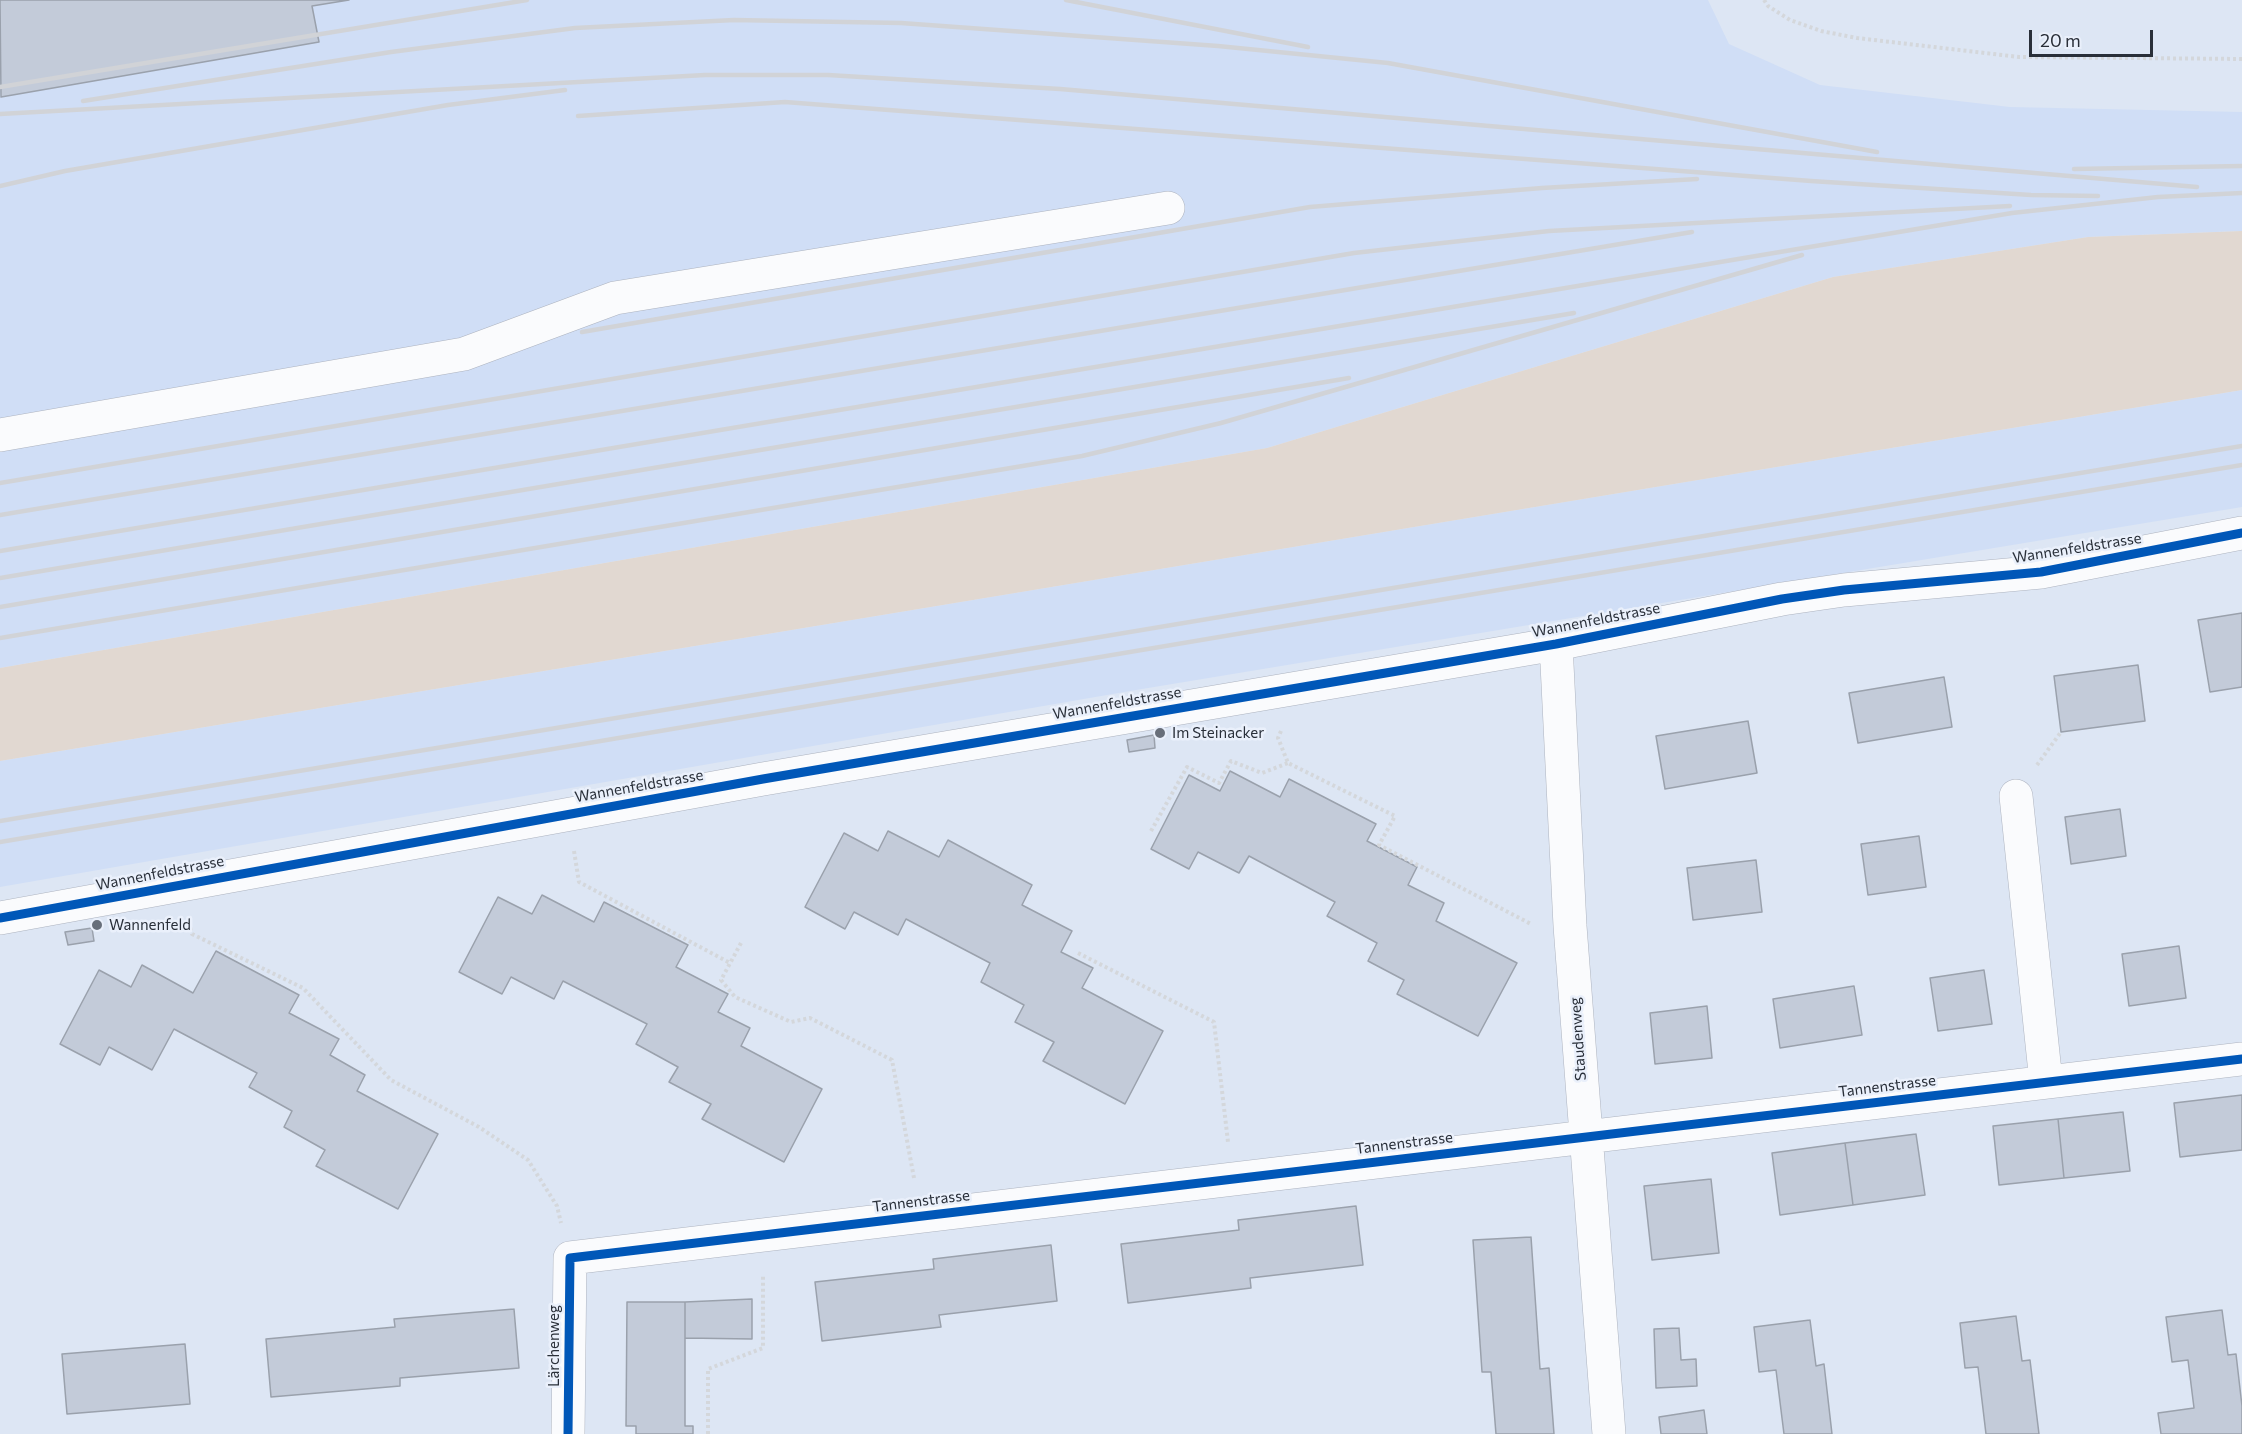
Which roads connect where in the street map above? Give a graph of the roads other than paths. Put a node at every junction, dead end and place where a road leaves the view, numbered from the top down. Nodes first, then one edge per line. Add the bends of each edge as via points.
1 (1168, 208) dead end
2 (0, 435) edge
3 (2242, 532) edge
4 (1556, 644) junction
5 (2016, 796) dead end
6 (0, 918) edge
7 (2242, 1059) edge
8 (2046, 1082) junction
9 (1585, 1137) junction
10 (570, 1258) joint
11 (568, 1434) edge
12 (1609, 1434) edge

1 - 2 street via 615,298 464,354
3 - 4 street, Wannenfeldstrasse via 2041,572 1782,599
4 - 6 street, Wannenfeldstrasse via 567,815
4 - 9 street, Staudenweg
5 - 8 street
7 - 8 street, Tannenstrasse
8 - 9 street, Tannenstrasse
9 - 10 street, Tannenstrasse
9 - 12 street, Staudenweg
10 - 11 street, Lärchenweg

